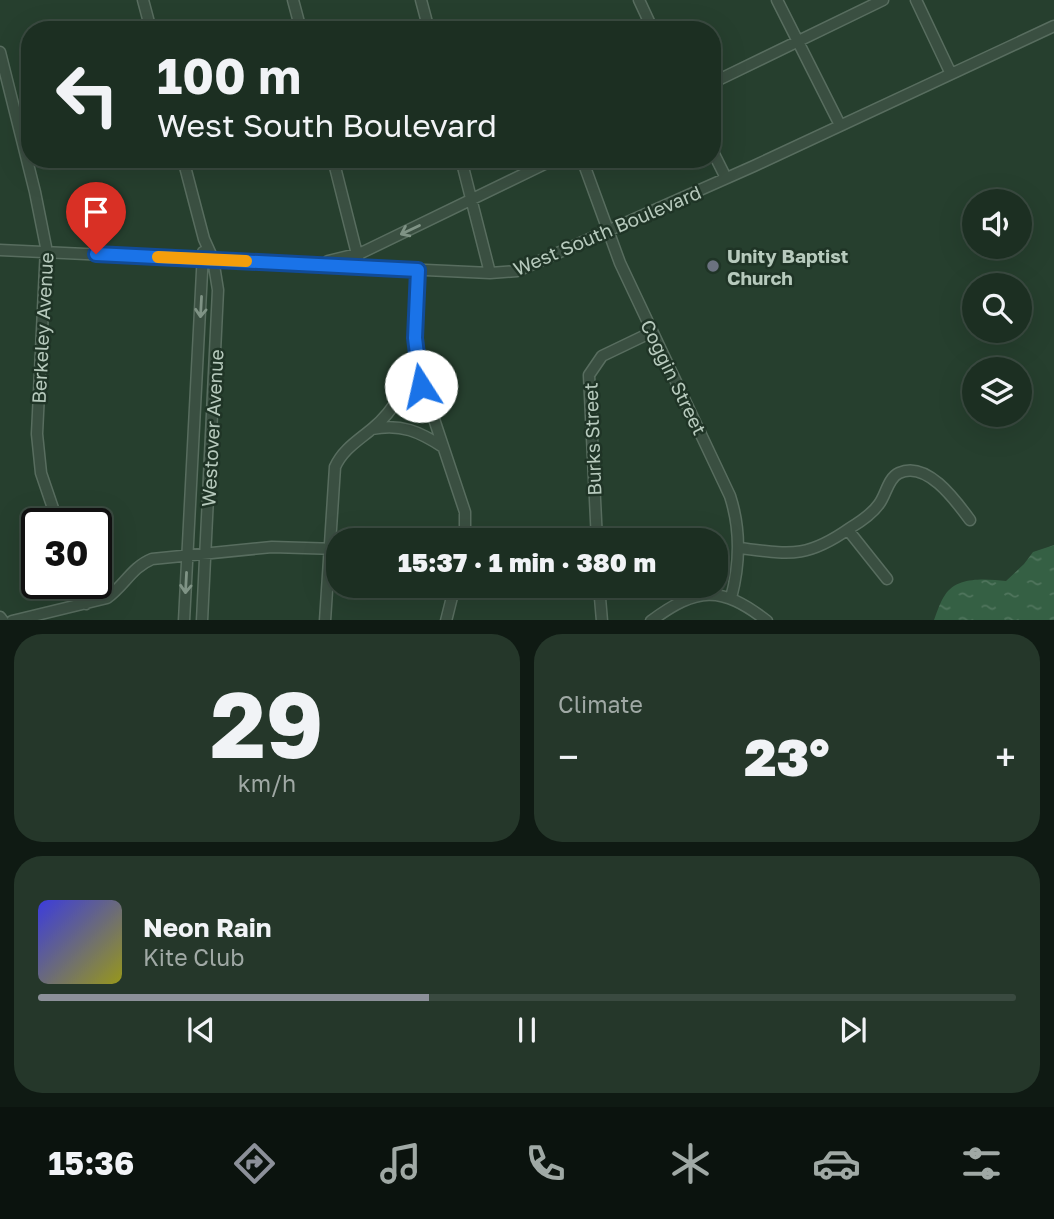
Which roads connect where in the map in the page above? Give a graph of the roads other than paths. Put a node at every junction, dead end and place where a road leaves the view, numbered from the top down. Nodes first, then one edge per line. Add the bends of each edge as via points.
1 (143, 0) edge
2 (293, 0) edge
3 (421, 0) edge
4 (639, 0) edge
5 (777, 0) edge
6 (883, 0) edge
7 (916, 0) edge
8 (149, 21) edge
9 (299, 21) edge
10 (427, 21) edge
11 (649, 21) edge
12 (1054, 26) edge
13 (1054, 35) edge
14 (1027, 39) junction
15 (797, 42) junction
16 (0, 52) edge
17 (2, 72) edge
18 (951, 74) junction
19 (721, 79) edge
20 (840, 125) junction
21 (21, 141) edge
22 (28, 168) edge
23 (185, 168) edge
24 (335, 168) edge
25 (463, 168) edge
26 (537, 168) edge
27 (585, 168) edge
28 (721, 168) edge
29 (726, 178) junction
30 (471, 200) junction
31 (609, 232) junction
32 (0, 250) edge
33 (46, 252) junction
34 (357, 255) junction
35 (208, 259) junction
36 (306, 264) junction
37 (360, 267) junction
38 (418, 270) junction
39 (490, 273) junction
40 (652, 332) junction
41 (416, 353) junction
42 (372, 429) junction
43 (443, 447) junction
44 (193, 454) junction
45 (211, 456) junction
46 (53, 508) edge
47 (970, 520) dead end
48 (333, 528) edge
49 (465, 528) edge
50 (596, 528) edge
51 (848, 530) junction
52 (738, 548) junction
53 (326, 549) edge
54 (205, 553) junction
55 (188, 554) junction
56 (887, 579) dead end
57 (328, 598) edge
58 (452, 598) edge
59 (600, 598) edge
60 (731, 598) junction
61 (84, 599) edge
62 (86, 604) junction
63 (16, 620) edge
64 (184, 620) edge
65 (202, 620) edge
66 (325, 620) edge
67 (446, 620) edge
68 (602, 620) edge
69 (652, 620) edge
70 (766, 620) edge

1 - 8 street
2 - 9 street
3 - 10 street
4 - 11 street
5 - 15 street
6 - 15 street
7 - 18 street
12 - 14 street, West South Boulevard
13 - 14 street
14 - 18 street, West South Boulevard
15 - 19 street
15 - 20 street
16 - 17 street, Berkeley Avenue
17 - 21 street, Berkeley Avenue
18 - 20 street, West South Boulevard
20 - 29 street, West South Boulevard
22 - 33 street, Berkeley Avenue
23 - 35 street, Westover Avenue
24 - 34 street
25 - 30 street
26 - 30 street
27 - 31 street, Coggin Street
28 - 29 street
29 - 31 street, West South Boulevard
30 -> 34 street
30 - 39 street
31 - 39 street, West South Boulevard via 524,269
31 - 40 street, Coggin Street
32 - 33 street, West South Boulevard
33 - 35 street, West South Boulevard
33 - 46 street, Berkeley Avenue via 37,434 41,473
34 - 36 street
34 - 37 street
35 - 36 street, West South Boulevard
35 -> 44 street, Westover Avenue
35 - 45 street, Westover Avenue via 218,290
36 - 37 street, West South Boulevard
37 - 38 street, West South Boulevard
38 - 39 street, West South Boulevard
38 - 41 street
40 - 50 street, Burks Street via 602,356 589,375
40 - 52 street, Coggin Street via 730,496
41 - 42 street via 401,393
41 - 43 street via 421,386
42 - 43 street via 405,428
42 - 48 street via 340,456 335,467
43 - 49 street via 465,512
44 - 45 street
44 - 55 street, Westover Avenue
45 - 54 street, Westover Avenue
47 - 51 street via 940,484 909,471 893,477 875,509
51 - 52 street via 824,546 806,551
51 - 56 street
52 - 60 street, Coggin Street
53 - 54 street via 272,547
54 - 55 street
54 - 65 street, Westover Avenue
55 - 62 street via 144,562 118,591
55 -> 64 street, Westover Avenue
57 - 66 street
58 - 67 street
59 - 68 street
60 - 69 street via 693,597
60 - 70 street
61 - 62 street
62 - 63 street

